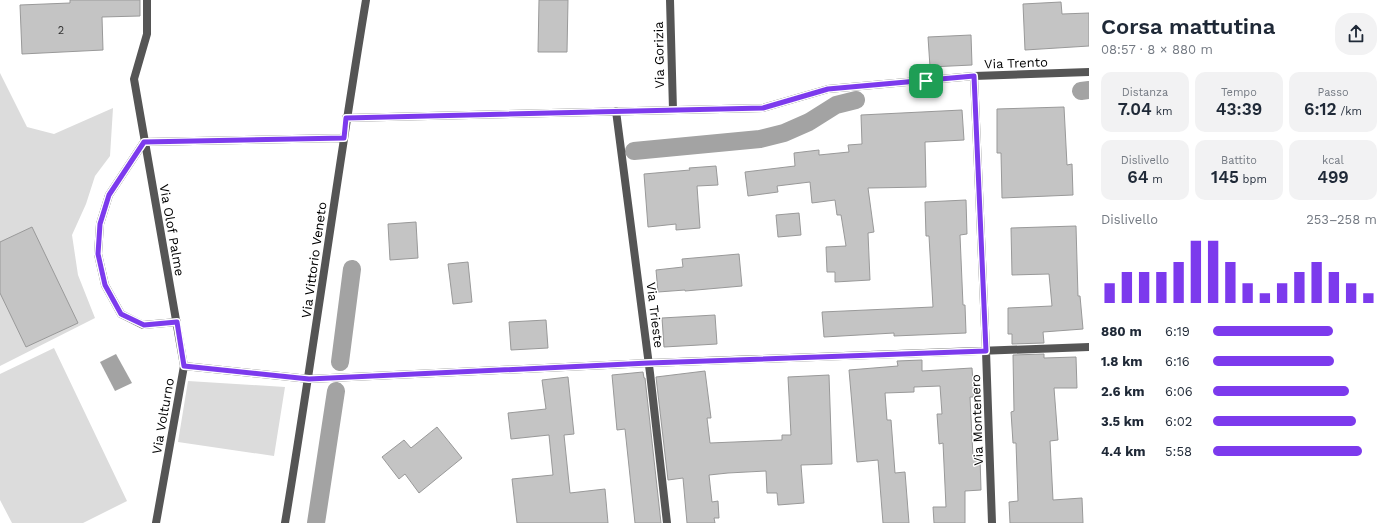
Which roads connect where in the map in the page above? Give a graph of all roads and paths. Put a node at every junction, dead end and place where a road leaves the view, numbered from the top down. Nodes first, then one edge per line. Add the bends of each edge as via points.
1 (147, 0) edge
2 (366, 0) edge
3 (670, 0) edge
4 (1089, 72) edge
5 (974, 76) junction
6 (673, 110) junction
7 (616, 111) junction
8 (346, 118) junction
9 (344, 138) junction
10 (144, 142) junction
11 (177, 322) junction
12 (1089, 347) edge
13 (986, 351) junction
14 (649, 363) junction
15 (184, 366) junction
16 (309, 379) junction
17 (156, 523) edge
18 (286, 523) edge
19 (667, 523) edge
20 (992, 523) edge

1 - 10 street, Via Olof Palme via 147,34 134,79
2 - 8 street, Via Vittorio Veneto
3 - 6 street, Via Gorizia
4 - 5 street, Via Trento
5 - 6 street, Via Trento via 828,89 763,108
5 - 13 street, Via Montenero
6 - 7 street, Via Trento
7 - 8 street, Via Trento
7 - 14 street, Via Trieste
8 - 9 street, Via Vittorio Veneto
9 - 10 street
9 - 16 street, Via Vittorio Veneto
10 - 11 street, Via Olof Palme
10 - 11 street via 109,195 100,224 98,254 105,285 121,314 144,325
11 - 15 street, Via Olof Palme
12 - 13 street, Via Volturno
13 - 14 street, Via Volturno
13 - 20 street, Via Montenero
14 - 16 street, Via Volturno
14 - 19 street, Via Trieste
15 - 16 street, Via Volturno
15 - 17 street, Via Volturno
16 - 18 street, Via Vittorio Veneto

